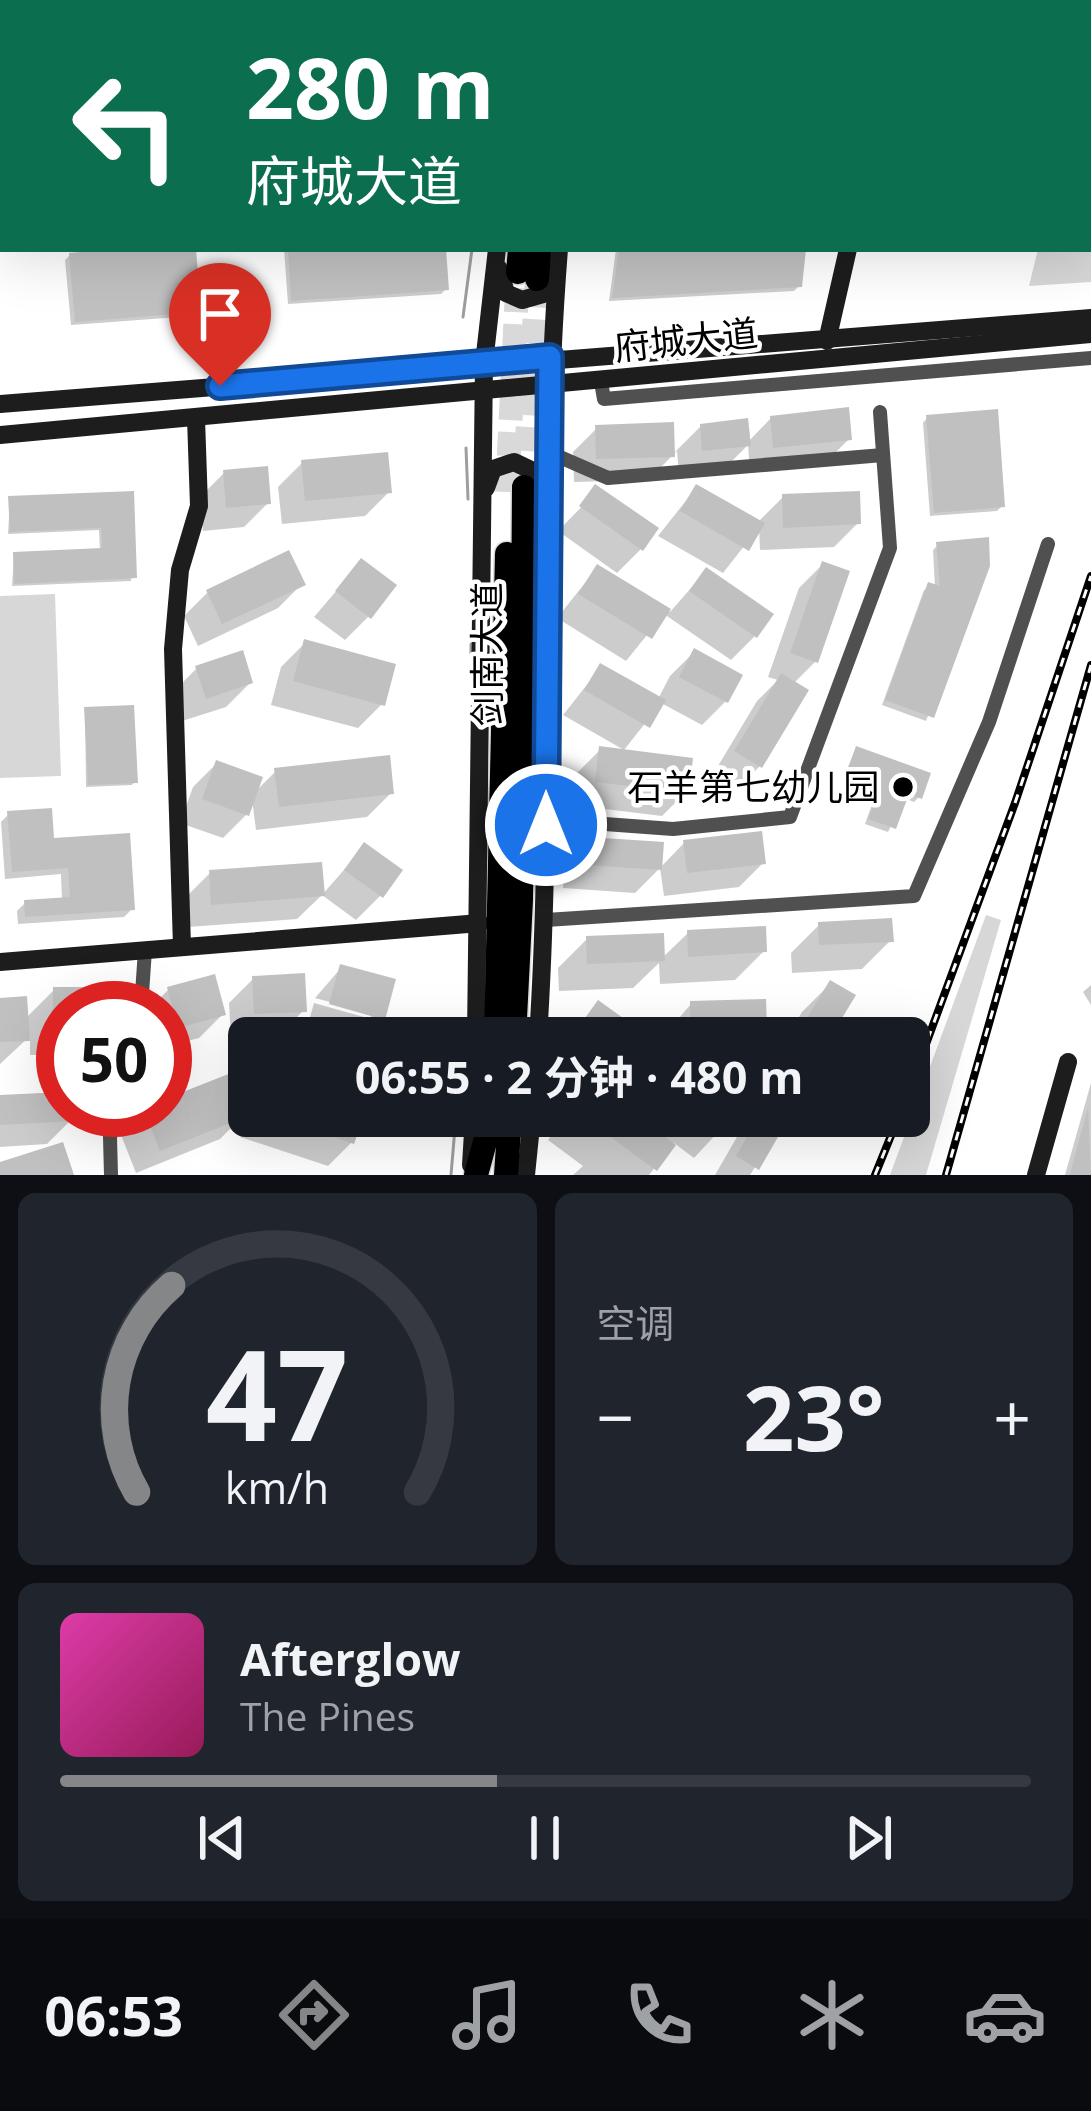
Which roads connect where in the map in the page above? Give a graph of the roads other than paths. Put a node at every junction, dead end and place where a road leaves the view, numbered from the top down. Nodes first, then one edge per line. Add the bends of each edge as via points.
1 (552, 252) edge
2 (847, 252) edge
3 (514, 260) edge
4 (1091, 318) edge
5 (1091, 334) edge
6 (827, 341) junction
7 (550, 357) junction
8 (1091, 358) edge
9 (484, 363) junction
10 (601, 382) junction
11 (548, 387) junction
12 (484, 392) junction
13 (0, 404) edge
14 (880, 412) dead end
15 (196, 418) junction
16 (0, 435) edge
17 (546, 451) junction
18 (883, 455) junction
19 (515, 493) junction
20 (1048, 544) dead end
21 (591, 823) dead end
22 (546, 920) junction
23 (480, 923) junction
24 (182, 947) junction
25 (145, 950) junction
26 (0, 962) edge
27 (143, 981) edge
28 (477, 1017) edge
29 (497, 1017) edge
30 (514, 1017) edge
31 (539, 1017) edge
32 (1068, 1062) dead end
33 (110, 1137) edge
34 (473, 1137) edge
35 (494, 1137) edge
36 (499, 1137) edge
37 (505, 1137) edge
38 (530, 1137) edge
39 (111, 1175) edge
40 (474, 1175) edge
41 (488, 1175) edge
42 (506, 1175) edge
43 (526, 1175) edge
44 (1036, 1175) edge

1 - 3 highway
1 - 3 main road via 543,294 522,300 506,293
1 - 7 main road
2 - 6 main road
3 - 9 main road
4 - 6 main road, 府城大道
5 - 10 main road, 府城大道
6 - 7 main road, 府城大道
7 - 9 main road, 府城大道
7 - 11 main road
8 - 10 street via 604,399
9 - 12 main road
9 - 13 main road, 府城大道
10 - 11 main road, 府城大道
11 - 12 main road, 府城大道
11 - 17 main road
12 - 15 main road, 府城大道
12 - 19 main road
14 - 18 street
15 - 16 main road, 府城大道
15 - 24 main road via 199,506 180,570 173,649
17 - 18 street via 608,478
17 - 19 main road
18 - 21 street via 890,548 790,817 673,829
19 - 22 main road
19 - 23 main road
19 - 29 highway, 剑南大道
19 - 30 highway, 剑南大道
20 - 22 street via 989,722 914,896
22 - 31 main road
23 - 24 main road
23 - 28 main road
24 - 25 main road
25 - 26 main road
25 - 27 street
32 - 44 main road
33 - 39 street
34 - 40 main road
35 - 40 highway
36 - 41 highway
37 - 42 highway
38 - 43 main road

